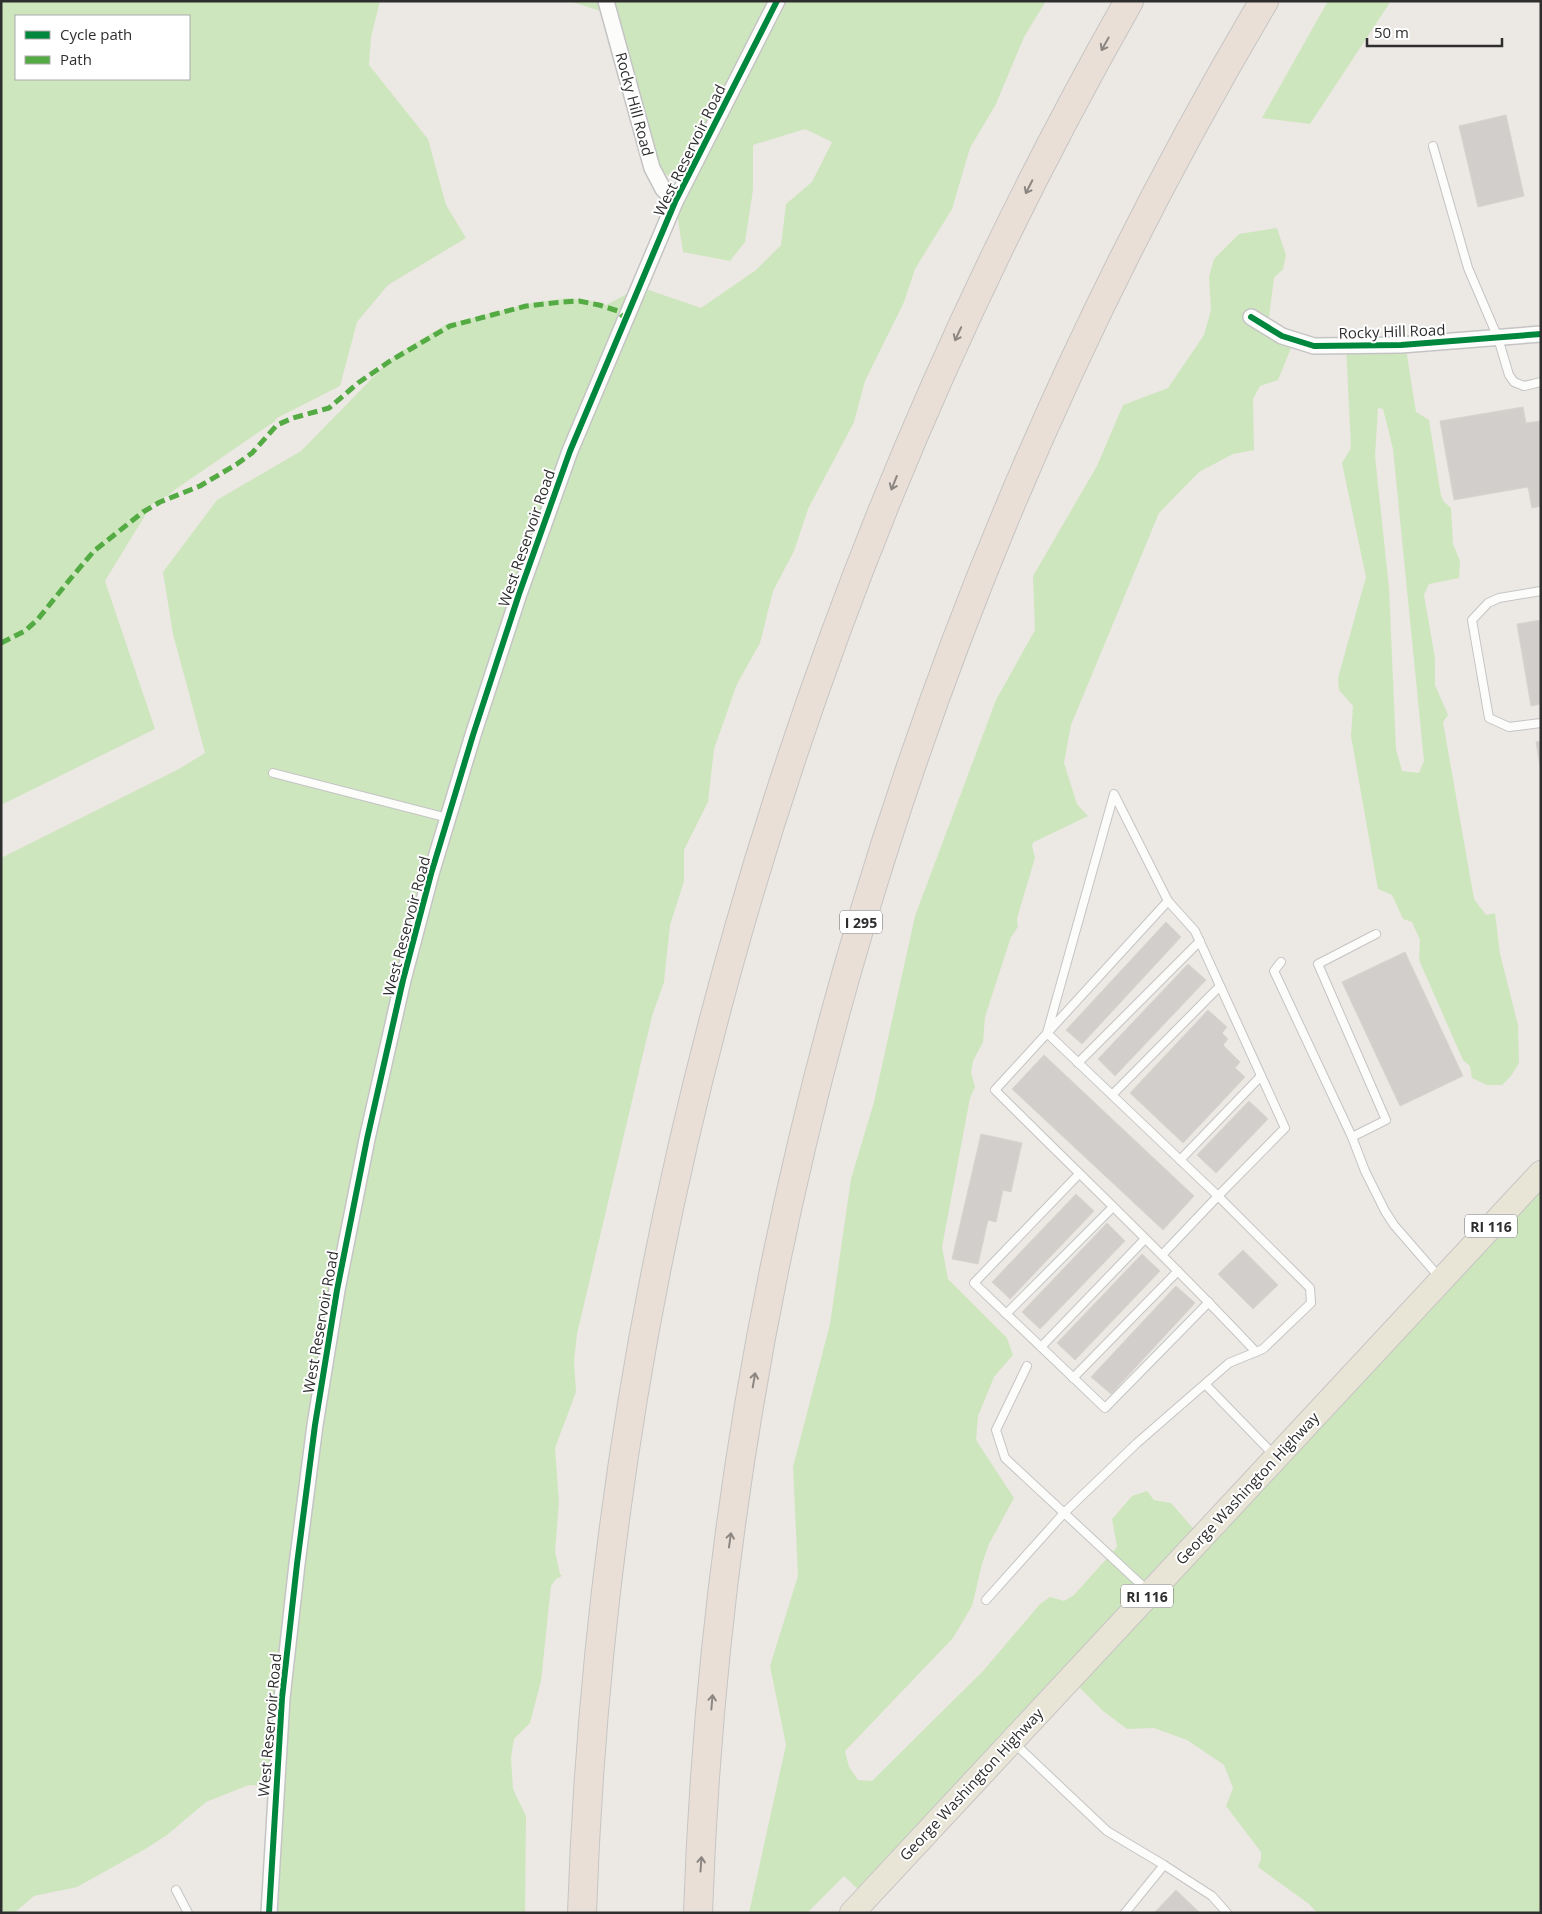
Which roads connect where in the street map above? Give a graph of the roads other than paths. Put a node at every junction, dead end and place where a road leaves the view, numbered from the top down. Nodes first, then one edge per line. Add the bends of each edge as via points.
1 (606, 1) edge
2 (777, 1) edge
3 (1129, 1) edge
4 (1264, 1) edge
5 (1433, 146) dead end
6 (675, 202) junction
7 (1252, 317) dead end
8 (1541, 334) edge
9 (1498, 338) junction
10 (1541, 382) edge
11 (1541, 591) edge
12 (1541, 723) edge
13 (273, 773) dead end
14 (448, 818) junction
15 (1168, 901) junction
16 (1376, 934) dead end
17 (1200, 941) junction
18 (1281, 962) dead end
19 (1220, 986) junction
20 (1047, 1034) junction
21 (1078, 1063) junction
22 (1261, 1076) junction
23 (1112, 1095) junction
24 (1352, 1137) junction
25 (1180, 1160) junction
26 (1541, 1173) edge
27 (1080, 1174) junction
28 (1218, 1196) junction
29 (1113, 1207) junction
30 (1145, 1239) junction
31 (1162, 1256) junction
32 (1178, 1271) junction
33 (1442, 1279) junction
34 (1209, 1302) junction
35 (1006, 1314) junction
36 (1041, 1347) junction
37 (1256, 1352) junction
38 (1027, 1366) dead end
39 (1073, 1378) junction
40 (1205, 1384) junction
41 (1276, 1457) junction
42 (1064, 1513) junction
43 (1150, 1592) junction
44 (986, 1600) dead end
45 (1012, 1741) junction
46 (1164, 1865) junction
47 (176, 1890) dead end
48 (188, 1913) edge
49 (269, 1913) edge
50 (582, 1913) edge
51 (698, 1913) edge
52 (852, 1913) edge
53 (1125, 1913) edge
54 (1227, 1913) edge

1 - 6 street, Rocky Hill Road via 652,168
2 - 6 street, West Reservoir Road
3 -> 50 highway via 1003,239 898,471 780,789 739,926 676,1173 634,1395 602,1638 590,1760
51 -> 4 highway, I 295 via 718,1640 749,1411 797,1160 865,909 948,662 995,539 1047,419 1136,231
5 - 9 lane via 1468,268
6 - 14 street, West Reservoir Road via 570,451 516,603
7 - 9 street, Rocky Hill Road via 1282,336 1314,346
8 - 9 street, Rocky Hill Road
9 - 10 lane via 1514,382 1524,386
11 - 12 lane via 1488,603 1472,620 1489,718 1509,727
13 - 14 lane
14 - 49 street, West Reservoir Road via 401,990 336,1290 296,1574 282,1708
15 - 17 lane
15 - 20 lane
15 - 20 lane via 1114,794
16 - 24 lane via 1318,964 1386,1120
17 - 19 lane
17 - 21 lane
18 - 24 lane via 1274,971
19 - 22 lane
19 - 23 lane
20 - 21 lane
20 - 27 lane via 995,1090
21 - 23 lane
22 - 25 lane
22 - 28 lane via 1284,1128
23 - 25 lane
24 - 33 lane via 1385,1211
25 - 28 lane
26 - 33 main road, George Washington Highway / RI 116
27 - 29 lane
27 - 35 lane via 974,1284
28 - 31 lane
28 - 37 lane via 1310,1288 1311,1303
29 - 30 lane
29 - 35 lane
30 - 31 lane
30 - 36 lane
31 - 32 lane
32 - 34 lane
32 - 39 lane
33 - 41 main road, George Washington Highway / RI 116
34 - 37 lane
34 - 39 lane via 1105,1408
35 - 36 lane
36 - 39 lane
37 - 40 lane via 1229,1363
38 - 42 lane via 996,1430 1005,1458
40 - 41 lane
40 - 42 lane via 1137,1442
41 - 43 main road, George Washington Highway / RI 116
42 - 43 lane
42 - 44 lane
43 - 45 main road, George Washington Highway / RI 116
45 - 46 lane via 1107,1831
45 - 52 main road, George Washington Highway / RI 116
46 - 53 lane
46 - 54 lane via 1212,1896
47 - 48 lane

